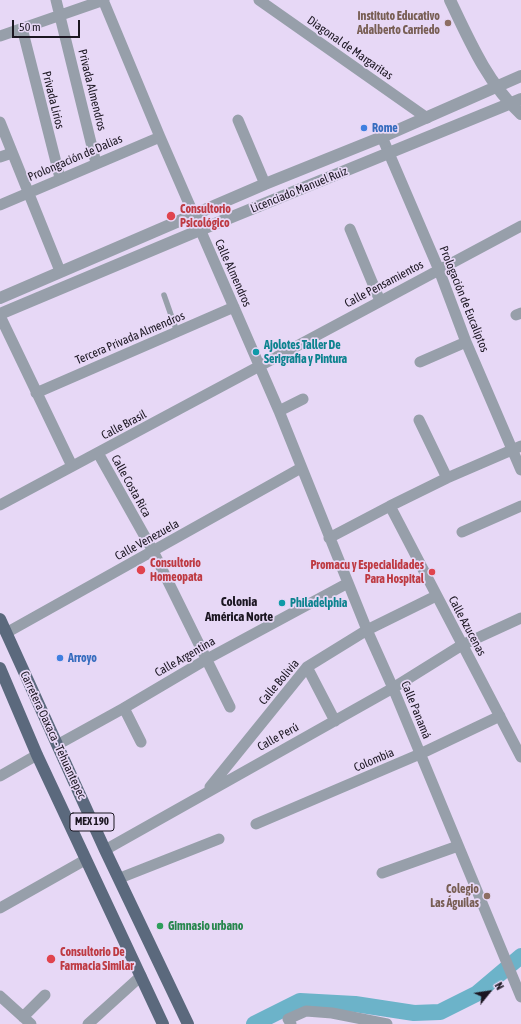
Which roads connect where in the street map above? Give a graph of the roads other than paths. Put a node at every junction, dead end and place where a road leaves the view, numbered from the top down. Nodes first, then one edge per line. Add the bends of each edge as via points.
1 (56, 0) edge
2 (103, 0) edge
3 (259, 0) edge
4 (450, 0) edge
5 (59, 14) junction
6 (22, 28) junction
7 (0, 36) edge
8 (521, 76) edge
9 (496, 86) junction
10 (521, 99) edge
11 (509, 104) junction
12 (521, 114) edge
13 (427, 118) junction
14 (238, 120) dead end
15 (0, 122) edge
16 (160, 137) junction
17 (382, 137) junction
18 (12, 153) junction
19 (390, 153) junction
20 (0, 157) edge
21 (96, 163) junction
22 (60, 178) junction
23 (265, 184) junction
24 (28, 192) junction
25 (0, 205) edge
26 (194, 215) junction
27 (521, 226) edge
28 (350, 229) dead end
29 (200, 230) junction
30 (60, 270) junction
31 (439, 270) junction
32 (164, 295) dead end
33 (0, 298) edge
34 (380, 301) junction
35 (234, 307) junction
36 (0, 315) edge
37 (177, 332) junction
38 (466, 342) junction
39 (420, 362) dead end
40 (260, 366) junction
41 (36, 393) junction
42 (303, 399) dead end
43 (279, 411) junction
44 (419, 420) dead end
45 (517, 448) edge
46 (98, 453) junction
47 (72, 466) junction
48 (301, 468) junction
49 (521, 470) edge
50 (447, 478) junction
51 (0, 505) edge
52 (390, 506) junction
53 (521, 506) edge
54 (462, 532) dead end
55 (329, 538) junction
56 (153, 551) junction
57 (348, 583) junction
58 (436, 596) junction
59 (521, 618) edge
60 (0, 619) edge
61 (367, 630) junction
62 (6, 633) junction
63 (462, 645) junction
64 (207, 658) junction
65 (307, 667) junction
66 (0, 668) edge
67 (393, 688) junction
68 (230, 707) dead end
69 (124, 708) junction
70 (500, 716) junction
71 (334, 721) junction
72 (142, 742) dead end
73 (57, 745) junction
74 (520, 751) edge
75 (420, 754) junction
76 (36, 755) junction
77 (0, 776) edge
78 (207, 791) junction
79 (256, 824) dead end
80 (219, 839) dead end
81 (458, 846) junction
82 (105, 850) junction
83 (85, 860) junction
84 (382, 873) dead end
85 (120, 878) junction
86 (0, 908) edge
87 (141, 976) junction
88 (45, 995) dead end
89 (0, 996) edge
90 (521, 997) edge
91 (332, 1013) junction
92 (27, 1021) edge
93 (289, 1021) edge
94 (88, 1024) edge
95 (163, 1024) edge
96 (188, 1024) edge
97 (336, 1024) edge
98 (387, 1024) edge

1 - 5 street, Privada Almendros
2 - 5 street
2 - 16 street, Calle Almendros
3 - 13 street, Diagonal de Margaritas
4 - 9 street
5 - 6 street
5 - 21 street, Privada Almendros
6 - 7 street
6 - 22 street, Privada Lirios
8 - 9 street, Licenciado Manuel Ruiz
9 - 11 street
9 - 13 street, Licenciado Manuel Ruiz
10 - 11 street, Licenciado Manuel Ruiz
11 - 12 street
11 - 19 street, Licenciado Manuel Ruiz
13 - 17 street, Licenciado Manuel Ruiz
14 - 23 street
15 - 18 street
16 - 21 street, Prolongación de Dalias
16 - 26 street, Calle Almendros
17 - 19 street, Prologación de Eucaliptos
17 - 23 street, Licenciado Manuel Ruiz
18 - 20 street
18 - 24 street
19 - 29 street, Licenciado Manuel Ruiz
19 - 31 street, Prologación de Eucaliptos
21 - 22 street, Prolongación de Dalias
22 - 24 street, Prolongación de Dalias
23 - 26 street, Licenciado Manuel Ruiz
24 - 25 street, Prolongación de Dalias
24 - 30 street
26 - 29 street, Calle Almendros
26 - 30 street, Licenciado Manuel Ruiz
27 - 31 street, Calle Pensamientos
28 - 34 street
29 - 35 street, Calle Almendros
29 - 36 street, Licenciado Manuel Ruiz
30 - 33 street, Licenciado Manuel Ruiz
31 - 34 street, Calle Pensamientos
31 - 38 street, Prologación de Eucaliptos
32 - 37 lane
34 - 40 street, Calle Pensamientos
35 - 37 street, Tercera Privada Almendros
35 - 40 street, Calle Almendros
36 - 41 street
37 - 41 street, Tercera Privada Almendros
38 - 39 street
38 - 45 street, Prologación de Eucaliptos
40 - 43 street, Calle Almendros
40 - 46 street, Calle Brasil
41 - 47 street
42 - 43 street
43 - 48 street, Calle Almendros
44 - 50 street
45 - 49 street, Prologación de Eucaliptos
45 - 50 street
46 - 47 street, Calle Brasil
46 - 56 street, Calle Costa Rica
47 - 51 street, Calle Brasil
48 - 55 street, Calle Panamá
48 - 56 street, Calle Venezuela
50 - 52 street
52 - 55 street
52 - 58 street, Calle Azucenas
53 - 54 street
55 - 57 street, Calle Panamá
56 - 62 street, Calle Venezuela
56 - 64 street, Calle Costa Rica
57 - 61 street, Calle Panamá
57 - 64 street, Calle Argentina
58 - 61 street, Calle Bolivia
58 - 63 street, Calle Azucenas
59 - 63 street, Calle Perú
60 - 62 main road, Carretera Oaxaca - Tehuantepec / MEX 190
61 - 65 street, Calle Bolivia
61 - 67 street, Calle Panamá
62 - 73 main road, Carretera Oaxaca - Tehuantepec / MEX 190
63 - 67 street, Calle Perú
63 - 70 street, Calle Azucenas
64 - 68 street, Calle Costa Rica
64 - 69 street, Calle Argentina
65 - 71 street
65 - 78 street, Calle Bolivia
66 - 76 main road, Carretera Oaxaca - Tehuantepec / MEX 190
67 - 71 street, Calle Perú
67 - 75 street, Calle Panamá
69 - 72 street
69 - 73 street, Calle Argentina
70 - 74 street, Calle Azucenas
70 - 75 street, Colombia
71 - 78 street, Calle Perú
73 - 82 main road, Carretera Oaxaca - Tehuantepec / MEX 190
75 - 79 street, Colombia
75 - 81 street, Calle Panamá
76 - 77 street
76 - 83 main road, Carretera Oaxaca - Tehuantepec / MEX 190
78 - 82 street, Calle Perú
80 - 85 street
81 - 84 street
81 - 90 street, Calle Panamá
82 - 85 main road, Carretera Oaxaca - Tehuantepec / MEX 190
83 - 86 street
83 - 87 main road, Carretera Oaxaca - Tehuantepec / MEX 190
85 - 96 main road, Carretera Oaxaca - Tehuantepec / MEX 190
87 - 94 street
87 - 95 main road, Carretera Oaxaca - Tehuantepec / MEX 190
88 - 92 street
89 - 92 street
91 - 93 street via 306,1011
91 - 97 street
91 - 98 street

